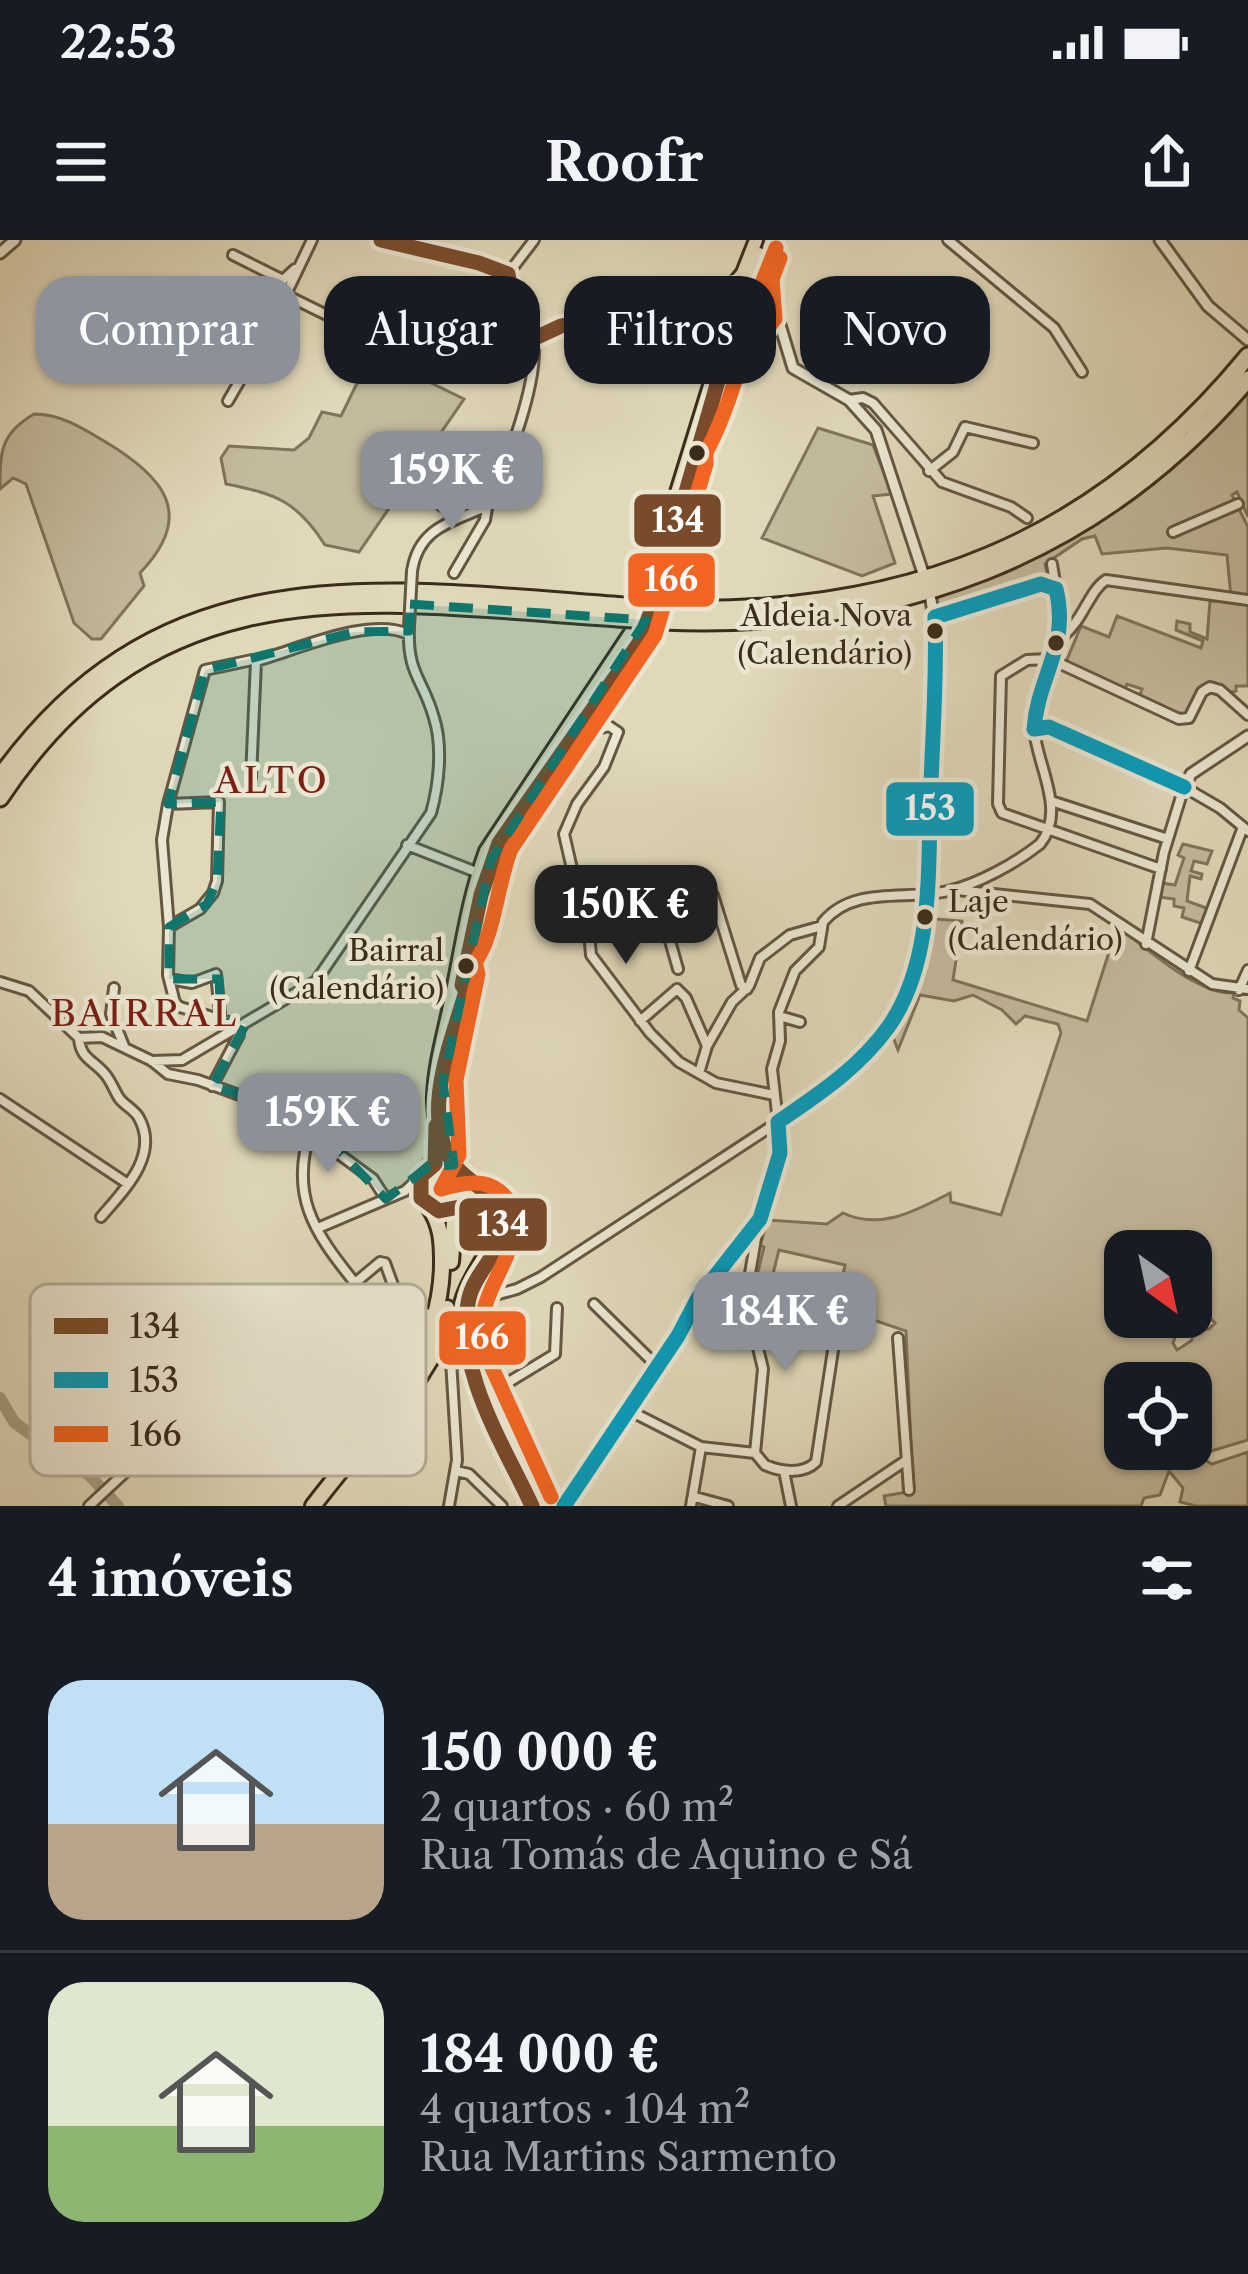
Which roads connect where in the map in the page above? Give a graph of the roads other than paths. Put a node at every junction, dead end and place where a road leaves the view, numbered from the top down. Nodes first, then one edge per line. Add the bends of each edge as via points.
1 (15, 240) edge
2 (312, 240) edge
3 (381, 240) edge
4 (533, 240) edge
5 (759, 240) edge
6 (948, 240) edge
7 (1160, 240) edge
8 (0, 253) edge
9 (233, 255) dead end
10 (301, 263) junction
11 (508, 274) joint
12 (276, 276) edge
13 (288, 276) edge
14 (295, 276) edge
15 (740, 276) edge
16 (752, 276) edge
17 (776, 322) edge
18 (1246, 338) edge
19 (1248, 356) edge
20 (1082, 372) dead end
21 (1248, 379) edge
22 (237, 384) edge
23 (530, 384) edge
24 (710, 384) edge
25 (717, 384) edge
26 (849, 400) junction
27 (228, 401) dead end
28 (1033, 443) dead end
29 (929, 471) junction
30 (1238, 504) dead end
31 (488, 506) junction
32 (1027, 518) dead end
33 (1173, 532) dead end
34 (1052, 564) dead end
35 (454, 573) dead end
36 (923, 573) dead end
37 (1056, 589) junction
38 (931, 600) dead end
39 (1248, 600) edge
40 (621, 612) junction
41 (664, 615) junction
42 (935, 617) junction
43 (408, 631) junction
44 (1063, 636) junction
45 (256, 661) junction
46 (1055, 661) junction
47 (608, 684) junction
48 (1248, 716) edge
49 (1034, 729) junction
50 (594, 730) junction
51 (1248, 736) edge
52 (563, 747) junction
53 (0, 777) edge
54 (251, 778) dead end
55 (1184, 787) junction
56 (0, 798) edge
57 (1051, 801) junction
58 (168, 804) junction
59 (1245, 829) edge
60 (1049, 832) junction
61 (1168, 839) junction
62 (406, 845) junction
63 (1161, 869) junction
64 (476, 872) dead end
65 (955, 889) junction
66 (927, 895) junction
67 (661, 909) junction
68 (169, 926) junction
69 (821, 926) junction
70 (588, 928) junction
71 (1146, 944) junction
72 (678, 969) dead end
73 (1248, 970) edge
74 (1189, 971) junction
75 (169, 979) junction
76 (0, 982) edge
77 (114, 988) dead end
78 (747, 988) junction
79 (1243, 990) edge
80 (779, 1016) junction
81 (640, 1021) junction
82 (221, 1022) junction
83 (800, 1022) dead end
84 (239, 1026) junction
85 (79, 1038) junction
86 (707, 1046) junction
87 (125, 1048) junction
88 (152, 1060) junction
89 (699, 1073) junction
90 (212, 1086) junction
91 (774, 1095) junction
92 (0, 1100) edge
93 (778, 1122) junction
94 (312, 1124) junction
95 (435, 1164) junction
96 (454, 1165) junction
97 (421, 1176) junction
98 (466, 1179) junction
99 (128, 1184) junction
100 (390, 1197) junction
101 (427, 1205) junction
102 (458, 1206) junction
103 (101, 1217) dead end
104 (760, 1219) junction
105 (318, 1228) junction
106 (743, 1240) junction
107 (756, 1242) junction
108 (356, 1283) joint
109 (392, 1284) edge
110 (707, 1285) junction
111 (469, 1293) junction
112 (498, 1295) junction
113 (698, 1298) junction
114 (713, 1299) junction
115 (746, 1301) junction
116 (594, 1304) dead end
117 (557, 1309) dead end
118 (839, 1311) junction
119 (860, 1318) dead end
120 (898, 1338) dead end
121 (426, 1348) edge
122 (426, 1359) edge
123 (451, 1360) dead end
124 (658, 1367) junction
125 (482, 1394) junction
126 (630, 1411) junction
127 (700, 1447) junction
128 (755, 1454) junction
129 (907, 1460) junction
130 (456, 1471) junction
131 (784, 1471) junction
132 (121, 1476) edge
133 (337, 1476) edge
134 (344, 1476) edge
135 (909, 1490) dead end
136 (692, 1501) edge
137 (92, 1503) edge
138 (313, 1506) edge
139 (323, 1506) edge
140 (448, 1506) edge
141 (502, 1506) edge
142 (532, 1506) edge
143 (564, 1506) edge
144 (728, 1506) edge
145 (791, 1506) edge
146 (838, 1506) edge

1 - 8 street
2 - 10 street
3 - 11 street
4 - 11 street
5 - 15 main road
5 - 16 main road
6 - 20 street via 1054,328
7 - 18 street via 1208,306
9 - 12 street
10 - 13 street
10 - 14 street
17 - 26 street via 793,368
19 - 41 highway via 1120,480 986,556 831,602
21 - 41 highway via 1128,493 980,575 824,616 756,622
22 - 27 street
23 - 31 street
24 - 95 main road via 636,625 499,826 479,871 436,1076
25 - 47 main road via 652,606
26 - 29 street via 873,403
26 - 36 street via 880,439
28 - 29 street via 965,427
29 - 32 street
30 - 33 street
31 - 35 street
31 - 43 street, bridge via 428,534 415,550
34 - 37 street
37 - 42 street via 1041,584
37 - 44 street
38 - 42 street
39 - 44 street via 1106,580
40 - 41 highway, bridge
40 - 53 highway via 371,591 242,606 155,640 100,675 49,718
40 - 56 highway via 347,603 240,619 166,647 100,689 39,746
42 - 66 street
43 - 45 street via 354,632
43 - 62 street via 409,663 437,728 438,790
44 - 46 street
45 - 54 street
45 - 58 street via 205,670
46 - 48 street via 1180,719 1210,687
46 - 49 street
46 - 60 street via 1027,660 999,681 998,807
47 - 50 street via 590,718
47 - 52 main road
49 - 55 street via 1049,727
49 - 57 street
50 - 52 street
50 - 70 street via 613,727 618,739 570,816 564,840
51 - 55 street
52 - 96 main road via 499,843 481,895 442,1096
55 - 59 street
55 - 61 street
57 - 60 street
57 - 61 street
58 - 68 street via 162,840
58 - 68 street via 219,802 221,810 213,893
59 - 74 street
60 - 63 street
60 - 65 street via 1030,852
61 - 63 street
62 - 64 street
62 - 84 street via 316,981
63 - 71 street
65 - 66 street
65 - 71 street via 1084,903
66 - 69 street via 853,900
66 - 93 street via 918,964 888,1030 854,1070
67 - 70 street
67 - 72 street
67 - 78 street via 713,896
68 - 75 street
69 - 78 street via 766,952
69 - 80 street via 819,947 795,971
70 - 81 street via 591,956
71 - 74 street
73 - 79 street
74 - 79 street
75 - 82 street via 175,1003
75 - 82 street via 192,983 216,974
76 - 85 street via 28,991
77 - 87 street via 111,1014
78 - 86 street
80 - 83 street
80 - 91 street
81 - 86 street via 677,989
81 - 89 street
82 - 84 street
84 - 88 street via 182,1060
84 - 90 street
85 - 87 street
85 - 99 street via 86,1058 138,1114 140,1168
86 - 89 street
87 - 88 street
88 - 90 street via 168,1074
89 - 91 street
90 - 94 street via 303,1114
91 - 93 street
92 - 99 street
93 - 104 street via 780,1153
93 - 112 street via 542,1277
94 - 100 street
94 - 105 street via 300,1177
95 - 96 main road
95 - 97 main road
96 - 98 main road
97 - 100 street
97 - 101 main road
98 - 102 main road
98 - 111 main road via 496,1203 503,1220
99 - 103 street
100 - 101 street
100 - 105 street
101 - 102 main road
101 - 121 highway via 440,1230 441,1289
102 - 111 main road via 485,1204 496,1221
102 - 122 highway via 447,1311
104 - 106 street
104 - 107 street
105 - 108 street
106 - 107 street
106 - 110 street
107 - 115 street
108 - 109 street via 383,1261
110 - 113 street
110 - 114 street
111 - 112 street
111 - 112 street
111 - 125 main road via 458,1332
113 - 114 street
113 - 124 street
114 - 115 street
115 - 118 street
115 - 128 street via 763,1369
116 - 124 street
117 - 125 street via 553,1357
118 - 119 street
118 - 131 street via 818,1458 810,1468
120 - 129 street
123 - 130 street
124 - 126 street
125 - 142 main road
126 - 127 street
126 - 143 street
127 - 128 street
127 - 136 street
128 - 131 street
129 - 135 street
129 - 146 street
130 - 140 street
130 - 141 street
131 - 145 street
132 - 137 street
133 - 138 highway
134 - 139 highway
136 - 144 street

